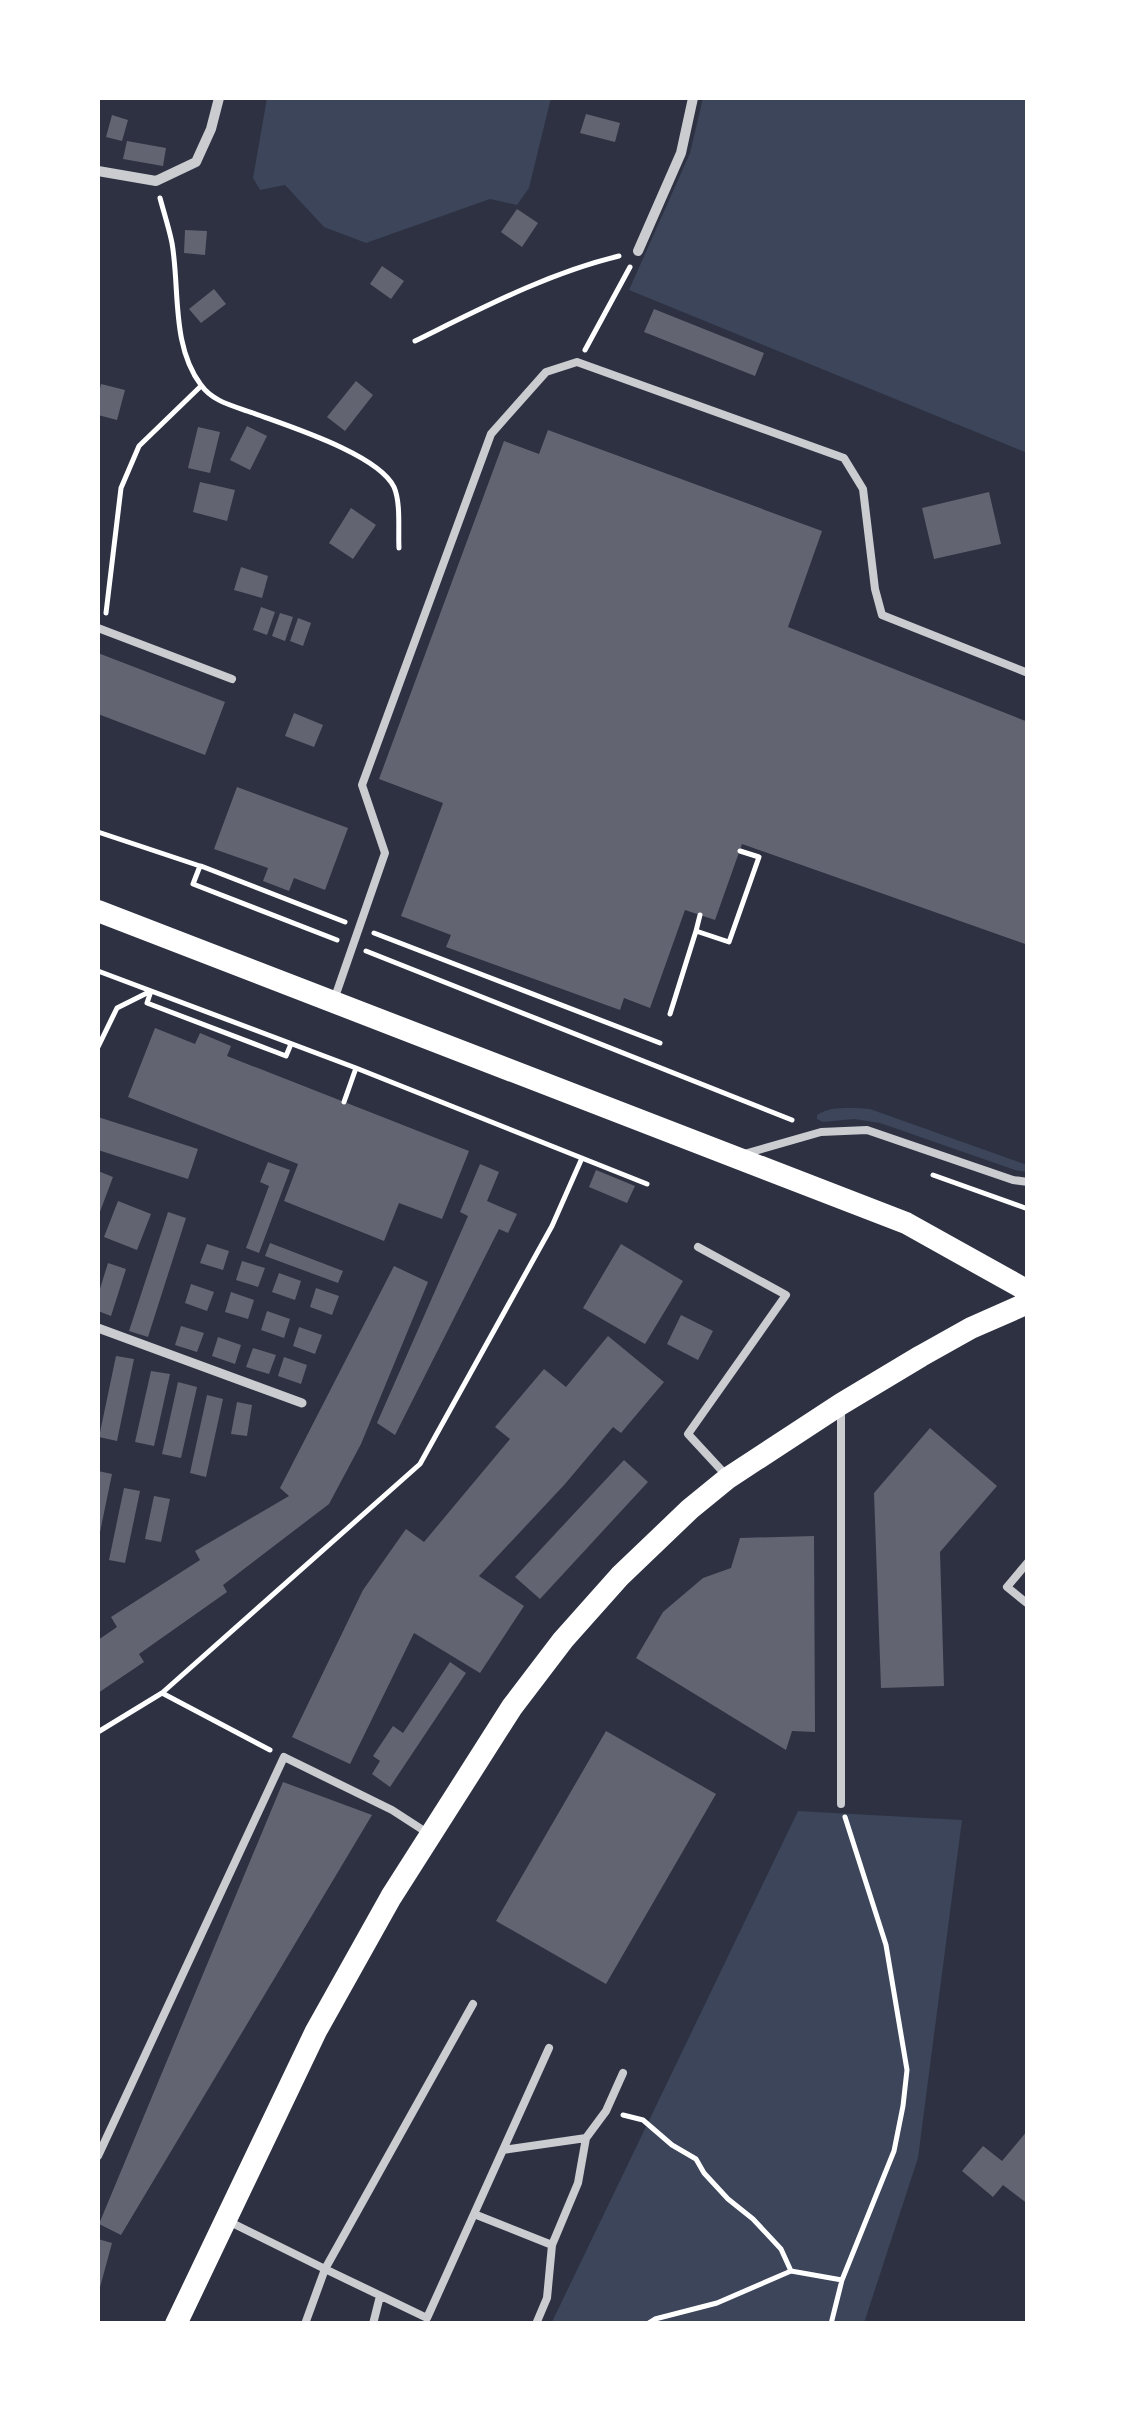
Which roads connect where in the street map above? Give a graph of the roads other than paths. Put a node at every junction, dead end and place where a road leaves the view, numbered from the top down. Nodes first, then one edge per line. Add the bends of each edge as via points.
1 (219, 98) edge
2 (694, 98) edge
3 (98, 171) edge
4 (638, 251) road end
5 (101, 629) edge
6 (1028, 673) edge
7 (232, 679) dead end
8 (98, 911) edge
9 (333, 1002) junction
10 (736, 1156) junction
11 (1028, 1182) edge
12 (698, 1248) dead end
13 (1028, 1290) edge
14 (1028, 1303) edge
15 (98, 1328) edge
16 (302, 1403) dead end
17 (841, 1404) junction
18 (728, 1478) junction
19 (1028, 1562) edge
20 (1028, 1604) edge
21 (841, 1804) road end
22 (430, 1834) junction
23 (473, 2004) dead end
24 (549, 2048) dead end
25 (623, 2073) dead end
26 (586, 2138) junction
27 (503, 2150) junction
28 (98, 2156) edge
29 (474, 2214) junction
30 (226, 2220) junction
31 (552, 2245) junction
32 (325, 2269) junction
33 (380, 2296) junction
34 (430, 2321) edge
35 (176, 2324) edge
36 (304, 2324) edge
37 (372, 2324) edge
38 (536, 2324) edge

1 - 3 street via 196,162 156,181
2 - 4 street via 680,153
5 - 7 lane
6 - 9 lane via 882,615 863,489 844,458 578,362 546,372 491,434 362,785 385,853
8 - 9 main road
9 - 10 main road
10 - 11 lane via 853,1129
10 - 13 main road via 906,1223
12 - 18 lane via 786,1295 688,1434
14 - 17 main road via 971,1328
15 - 16 street
17 - 18 main road
17 - 21 lane
18 - 22 main road via 620,1576 563,1640
19 - 20 lane via 1007,1587
22 - 28 lane via 284,1757
22 - 30 main road via 316,2031
23 - 32 lane
24 - 27 lane
25 - 26 lane
26 - 27 lane
26 - 31 lane via 578,2183
27 - 29 lane
29 - 31 lane
29 - 34 lane
30 - 32 lane
30 - 35 main road
31 - 38 lane via 547,2298
32 - 33 lane
32 - 36 lane
33 - 34 lane
33 - 37 lane

